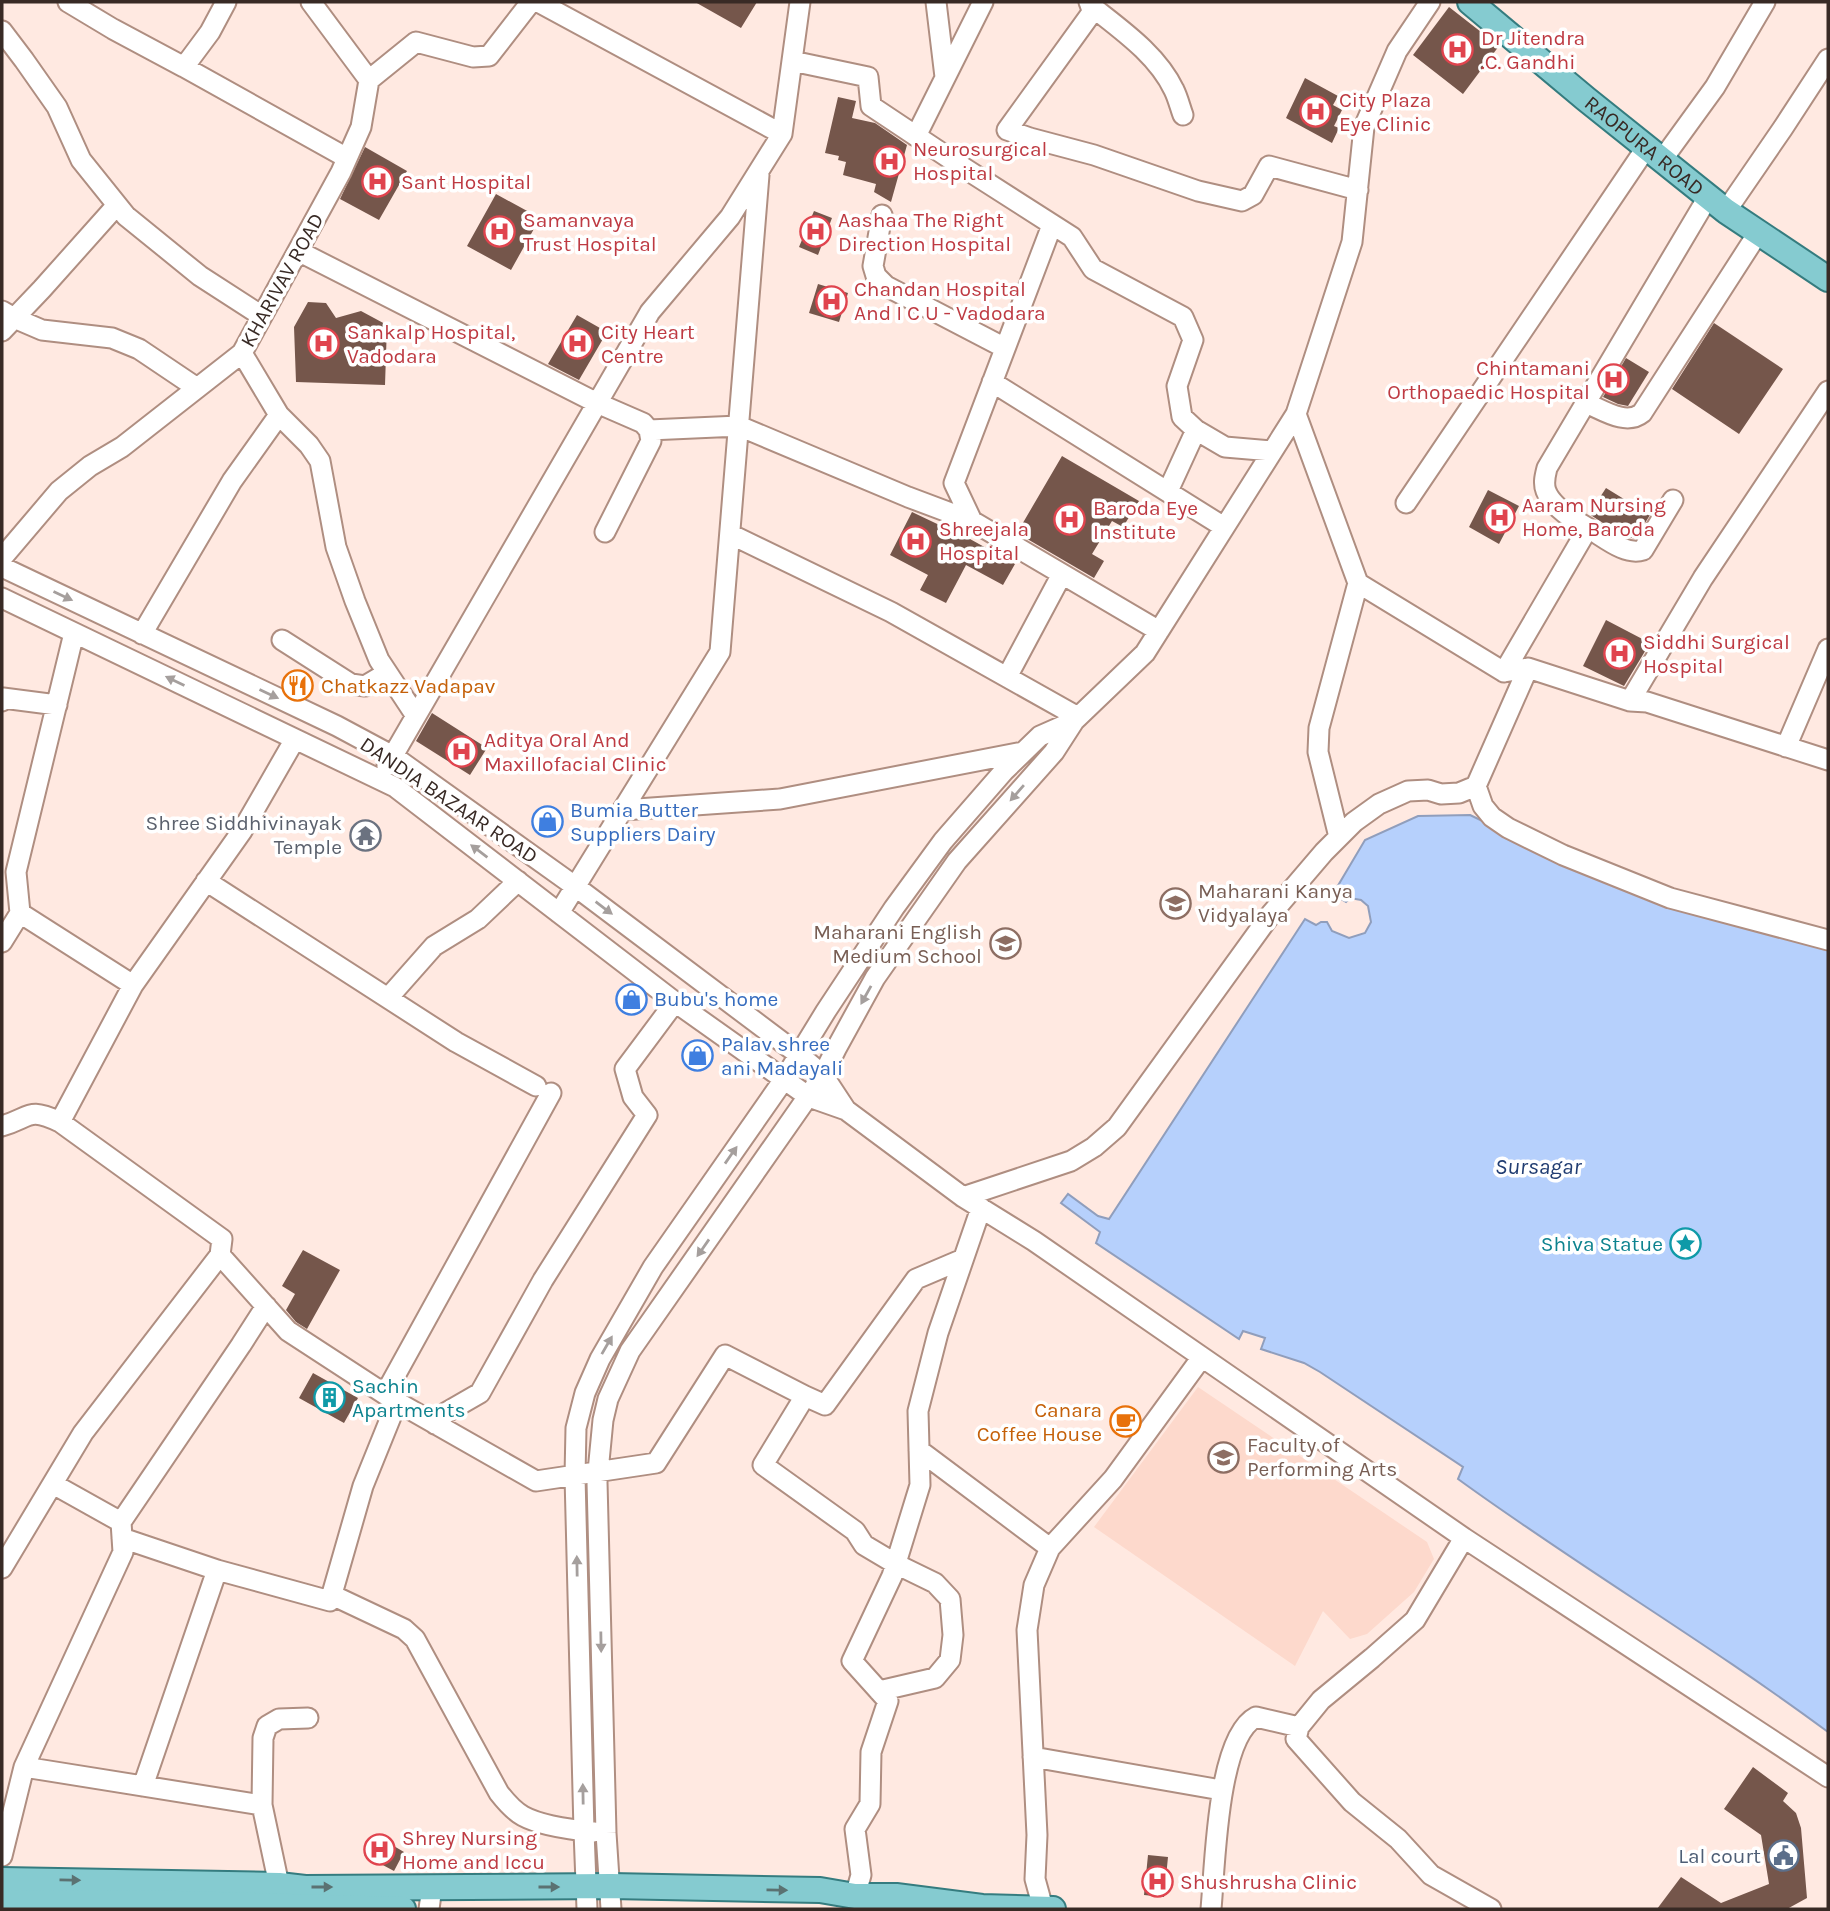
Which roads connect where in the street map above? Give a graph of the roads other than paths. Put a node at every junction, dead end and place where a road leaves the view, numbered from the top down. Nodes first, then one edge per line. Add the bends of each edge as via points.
1 (68, 2) edge
2 (226, 2) edge
3 (311, 2) edge
4 (531, 2) edge
5 (538, 2) edge
6 (800, 2) edge
7 (936, 2) edge
8 (983, 2) edge
9 (1430, 2) edge
10 (1470, 2) edge
11 (1765, 2) edge
12 (1091, 3) edge
13 (2, 31) edge
14 (1828, 59) edge
15 (792, 61) junction
16 (184, 67) junction
17 (945, 77) junction
18 (369, 80) junction
19 (1183, 116) dead end
20 (782, 134) junction
21 (916, 136) junction
22 (1654, 154) junction
23 (347, 158) junction
24 (760, 170) junction
25 (1358, 190) junction
26 (1717, 204) junction
27 (117, 205) junction
28 (882, 215) dead end
29 (1052, 225) junction
30 (1758, 233) junction
31 (298, 251) junction
32 (1828, 279) edge
33 (262, 316) junction
34 (6, 320) edge
35 (1005, 348) junction
36 (242, 353) junction
37 (992, 382) junction
38 (197, 388) junction
39 (1828, 391) edge
40 (597, 403) junction
41 (1586, 403) junction
42 (1296, 414) junction
43 (279, 415) junction
44 (739, 426) junction
45 (649, 430) junction
46 (1196, 430) junction
47 (1272, 451) junction
48 (1168, 491) junction
49 (1673, 500) dead end
50 (1406, 503) dead end
51 (972, 521) junction
52 (1224, 527) junction
53 (1588, 528) junction
54 (605, 532) dead end
55 (730, 534) junction
56 (2, 558) edge
57 (2, 567) edge
58 (1062, 574) junction
59 (1358, 583) junction
60 (2, 598) edge
61 (1159, 631) junction
62 (74, 633) junction
63 (142, 634) junction
64 (282, 640) dead end
65 (1828, 649) edge
66 (1528, 668) junction
67 (1504, 671) junction
68 (387, 673) junction
69 (1007, 677) junction
70 (2, 701) edge
71 (1630, 701) junction
72 (57, 705) junction
73 (416, 716) junction
74 (1076, 719) junction
75 (295, 739) junction
76 (1786, 747) junction
77 (1024, 752) junction
78 (393, 756) junction
79 (1828, 761) edge
80 (1040, 766) junction
81 (379, 780) junction
82 (1476, 786) junction
83 (623, 810) junction
84 (1339, 837) junction
85 (9, 870) edge
86 (206, 881) junction
87 (518, 881) junction
88 (576, 887) junction
89 (19, 913) junction
90 (559, 913) junction
91 (1828, 940) edge
92 (2, 942) edge
93 (133, 985) junction
94 (388, 998) junction
95 (675, 1002) junction
96 (798, 1055) junction
97 (823, 1075) junction
98 (785, 1078) junction
99 (809, 1097) junction
100 (846, 1110) junction
101 (60, 1122) junction
102 (2, 1126) edge
103 (963, 1197) junction
104 (981, 1208) junction
105 (220, 1255) junction
106 (963, 1259) junction
107 (266, 1306) junction
108 (1202, 1357) junction
109 (805, 1396) junction
110 (391, 1398) junction
111 (435, 1424) junction
112 (919, 1450) junction
113 (598, 1473) junction
114 (575, 1476) junction
115 (53, 1484) junction
116 (122, 1530) junction
117 (1464, 1538) junction
118 (1050, 1548) junction
119 (895, 1564) junction
120 (2, 1568) edge
121 (217, 1570) junction
122 (332, 1595) junction
123 (879, 1691) junction
124 (307, 1718) dead end
125 (1299, 1727) junction
126 (1033, 1757) junction
127 (24, 1767) junction
128 (1828, 1777) edge
129 (143, 1786) junction
130 (1221, 1790) junction
131 (262, 1805) junction
132 (583, 1831) junction
133 (606, 1833) junction
134 (2, 1856) edge
135 (2, 1880) edge
136 (430, 1898) edge
137 (599, 1898) edge
138 (841, 1899) edge
139 (280, 1900) edge
140 (2, 1902) edge
141 (895, 1903) edge
142 (403, 1909) edge
143 (1048, 1909) edge
144 (1212, 1909) edge
145 (1491, 1909) edge

1 - 16 street
2 - 16 street
3 - 18 street
4 - 18 street via 489,56 473,57 416,42
5 - 20 street
6 - 15 street
7 - 17 street
8 - 17 street
9 - 25 street via 1397,51 1364,127
10 - 22 main road, RAOPURA ROAD
11 - 22 street via 1715,87
12 - 19 street via 1156,64 1173,88
12 - 25 street via 1093,12 1007,130 1242,201 1253,195 1269,166
13 - 27 street via 57,107 81,160
14 - 26 street via 1783,128
15 - 20 street
15 - 21 street via 868,77 871,106
16 - 23 street
17 - 21 street
18 - 23 street, KHARIVAV ROAD via 361,127
20 - 24 street
21 - 29 street
22 - 26 main road, RAOPURA ROAD
22 - 50 street
23 - 31 street, KHARIVAV ROAD
24 - 40 street via 730,217 650,312
24 - 44 street
25 - 42 street via 1352,242
26 - 30 main road, RAOPURA ROAD
26 - 41 street
27 - 33 street via 200,276
27 - 34 street via 42,289
28 - 35 street via 873,266 876,276 886,286
29 - 35 street
29 - 46 street via 1072,237 1093,269 1183,317 1193,340 1177,386 1182,417
30 - 32 main road, RAOPURA ROAD
30 - 41 street via 1642,413 1627,419
31 - 33 street, KHARIVAV ROAD
31 - 40 street
33 - 36 street, KHARIVAV ROAD
34 - 38 street via 42,330 112,338 139,349
35 - 37 street
36 - 38 street, KHARIVAV ROAD
36 - 43 street
37 - 48 street
37 - 51 street via 954,483
38 - 56 street, KHARIVAV ROAD via 59,491
39 - 71 street via 1703,578
40 - 45 street
40 - 73 street
41 - 53 street via 1547,468 1544,481 1551,500
42 - 47 street
42 - 59 street
43 - 63 street via 232,481
43 - 68 street via 320,461 336,547
44 - 45 street
44 - 51 street
44 - 55 street
45 - 54 street via 651,441
46 - 47 street via 1225,447
46 - 48 street
47 - 52 street
48 - 52 street
49 - 53 street via 1643,550 1636,553
51 - 58 street
52 - 61 street
53 - 67 street
55 - 69 street via 891,612
55 - 83 street via 720,652
57 -> 63 street, DANDIA BAZAAR ROAD
58 - 61 street
58 - 69 street
59 - 67 street
59 - 84 street via 1319,728 1318,752
60 - 62 street, DANDIA BAZAAR ROAD
61 - 74 street via 1145,653
62 - 72 street
75 -> 62 street, DANDIA BAZAAR ROAD
63 -> 78 street, DANDIA BAZAAR ROAD
64 - 68 street via 351,684 365,686
65 - 76 street
66 - 67 street
66 - 71 street
66 - 82 street
68 - 73 street
69 - 74 street
70 - 72 street
71 - 76 street via 1647,702
72 - 85 street
73 - 78 street
74 - 77 street via 1040,736
74 - 80 street
75 - 81 street, DANDIA BAZAAR ROAD
75 - 86 street via 242,831
76 - 79 street
77 - 80 street
77 - 83 street via 780,799
77 - 96 street via 943,841
78 - 81 street
78 - 88 street, DANDIA BAZAAR ROAD
80 -> 97 street via 957,861 875,978
87 -> 81 street, DANDIA BAZAAR ROAD via 395,787
82 - 84 street via 1459,793 1408,791 1371,809
82 - 91 street via 1492,817 1563,855 1670,898
83 - 88 street
84 - 103 street via 1271,914 1117,1127 1071,1161
85 - 89 street
86 - 93 street
86 - 94 street
87 - 90 street, DANDIA BAZAAR ROAD
87 - 94 street via 478,919 434,946
88 - 90 street
88 -> 96 street, DANDIA BAZAAR ROAD
89 - 92 street
89 - 93 street
90 - 95 street, DANDIA BAZAAR ROAD
93 - 101 street
94 - 110 street via 543,1090
95 - 98 street, DANDIA BAZAAR ROAD
95 - 111 street via 625,1069 633,1097 647,1115 543,1280 480,1393
96 - 97 street, DANDIA BAZAAR ROAD
96 - 98 street
97 - 99 street
97 - 100 street, DANDIA BAZAAR ROAD
98 - 99 street, DANDIA BAZAAR ROAD
114 -> 98 street via 576,1428 600,1359 653,1268
99 - 100 street, DANDIA BAZAAR ROAD
99 -> 113 street via 630,1351 608,1399
100 - 103 street
101 - 102 street via 40,1113
101 - 105 street via 222,1239
103 - 104 street
104 - 106 street
104 - 108 street
105 - 107 street
105 - 115 street via 83,1433
106 - 109 street via 916,1279 825,1405
106 - 112 street via 918,1411
107 - 110 street via 288,1331
107 - 116 street
108 - 117 street
108 - 118 street via 1113,1479
109 - 113 street via 725,1354 656,1463
109 - 119 street via 763,1465
110 - 111 street
110 - 122 street
111 - 114 street via 536,1481
112 - 118 street
112 - 119 street via 920,1485
113 - 114 street
113 -> 133 street
132 -> 114 street
115 - 116 street
115 - 120 street
116 - 121 street
116 - 127 street via 123,1552
117 - 125 street via 1415,1620 1321,1700
117 - 128 street
118 - 126 street via 1034,1585 1027,1630
119 - 123 street via 852,1661
119 - 123 street via 935,1583 950,1599 950,1660 935,1678
121 - 122 street via 330,1601
121 - 129 street
122 - 132 street via 404,1629 415,1639 509,1805 522,1816
123 - 138 street via 888,1701 871,1752 870,1804 855,1829 861,1875
124 - 131 street via 279,1719 267,1726
125 - 130 street via 1256,1717 1248,1721
125 - 145 street via 1296,1739 1352,1802 1398,1839 1431,1875
126 - 130 street
126 - 143 street via 1035,1879
127 - 129 street
127 - 134 street
129 - 131 street
130 - 144 street
131 - 139 street
132 - 133 street
132 - 137 street
133 - 137 street
135 -> 139 main road
136 -> 137 main road
139 -> 136 main road via 305,1888
137 -> 138 main road via 820,1890
138 - 141 main road
139 - 140 main road
139 - 142 main road
141 - 143 main road

